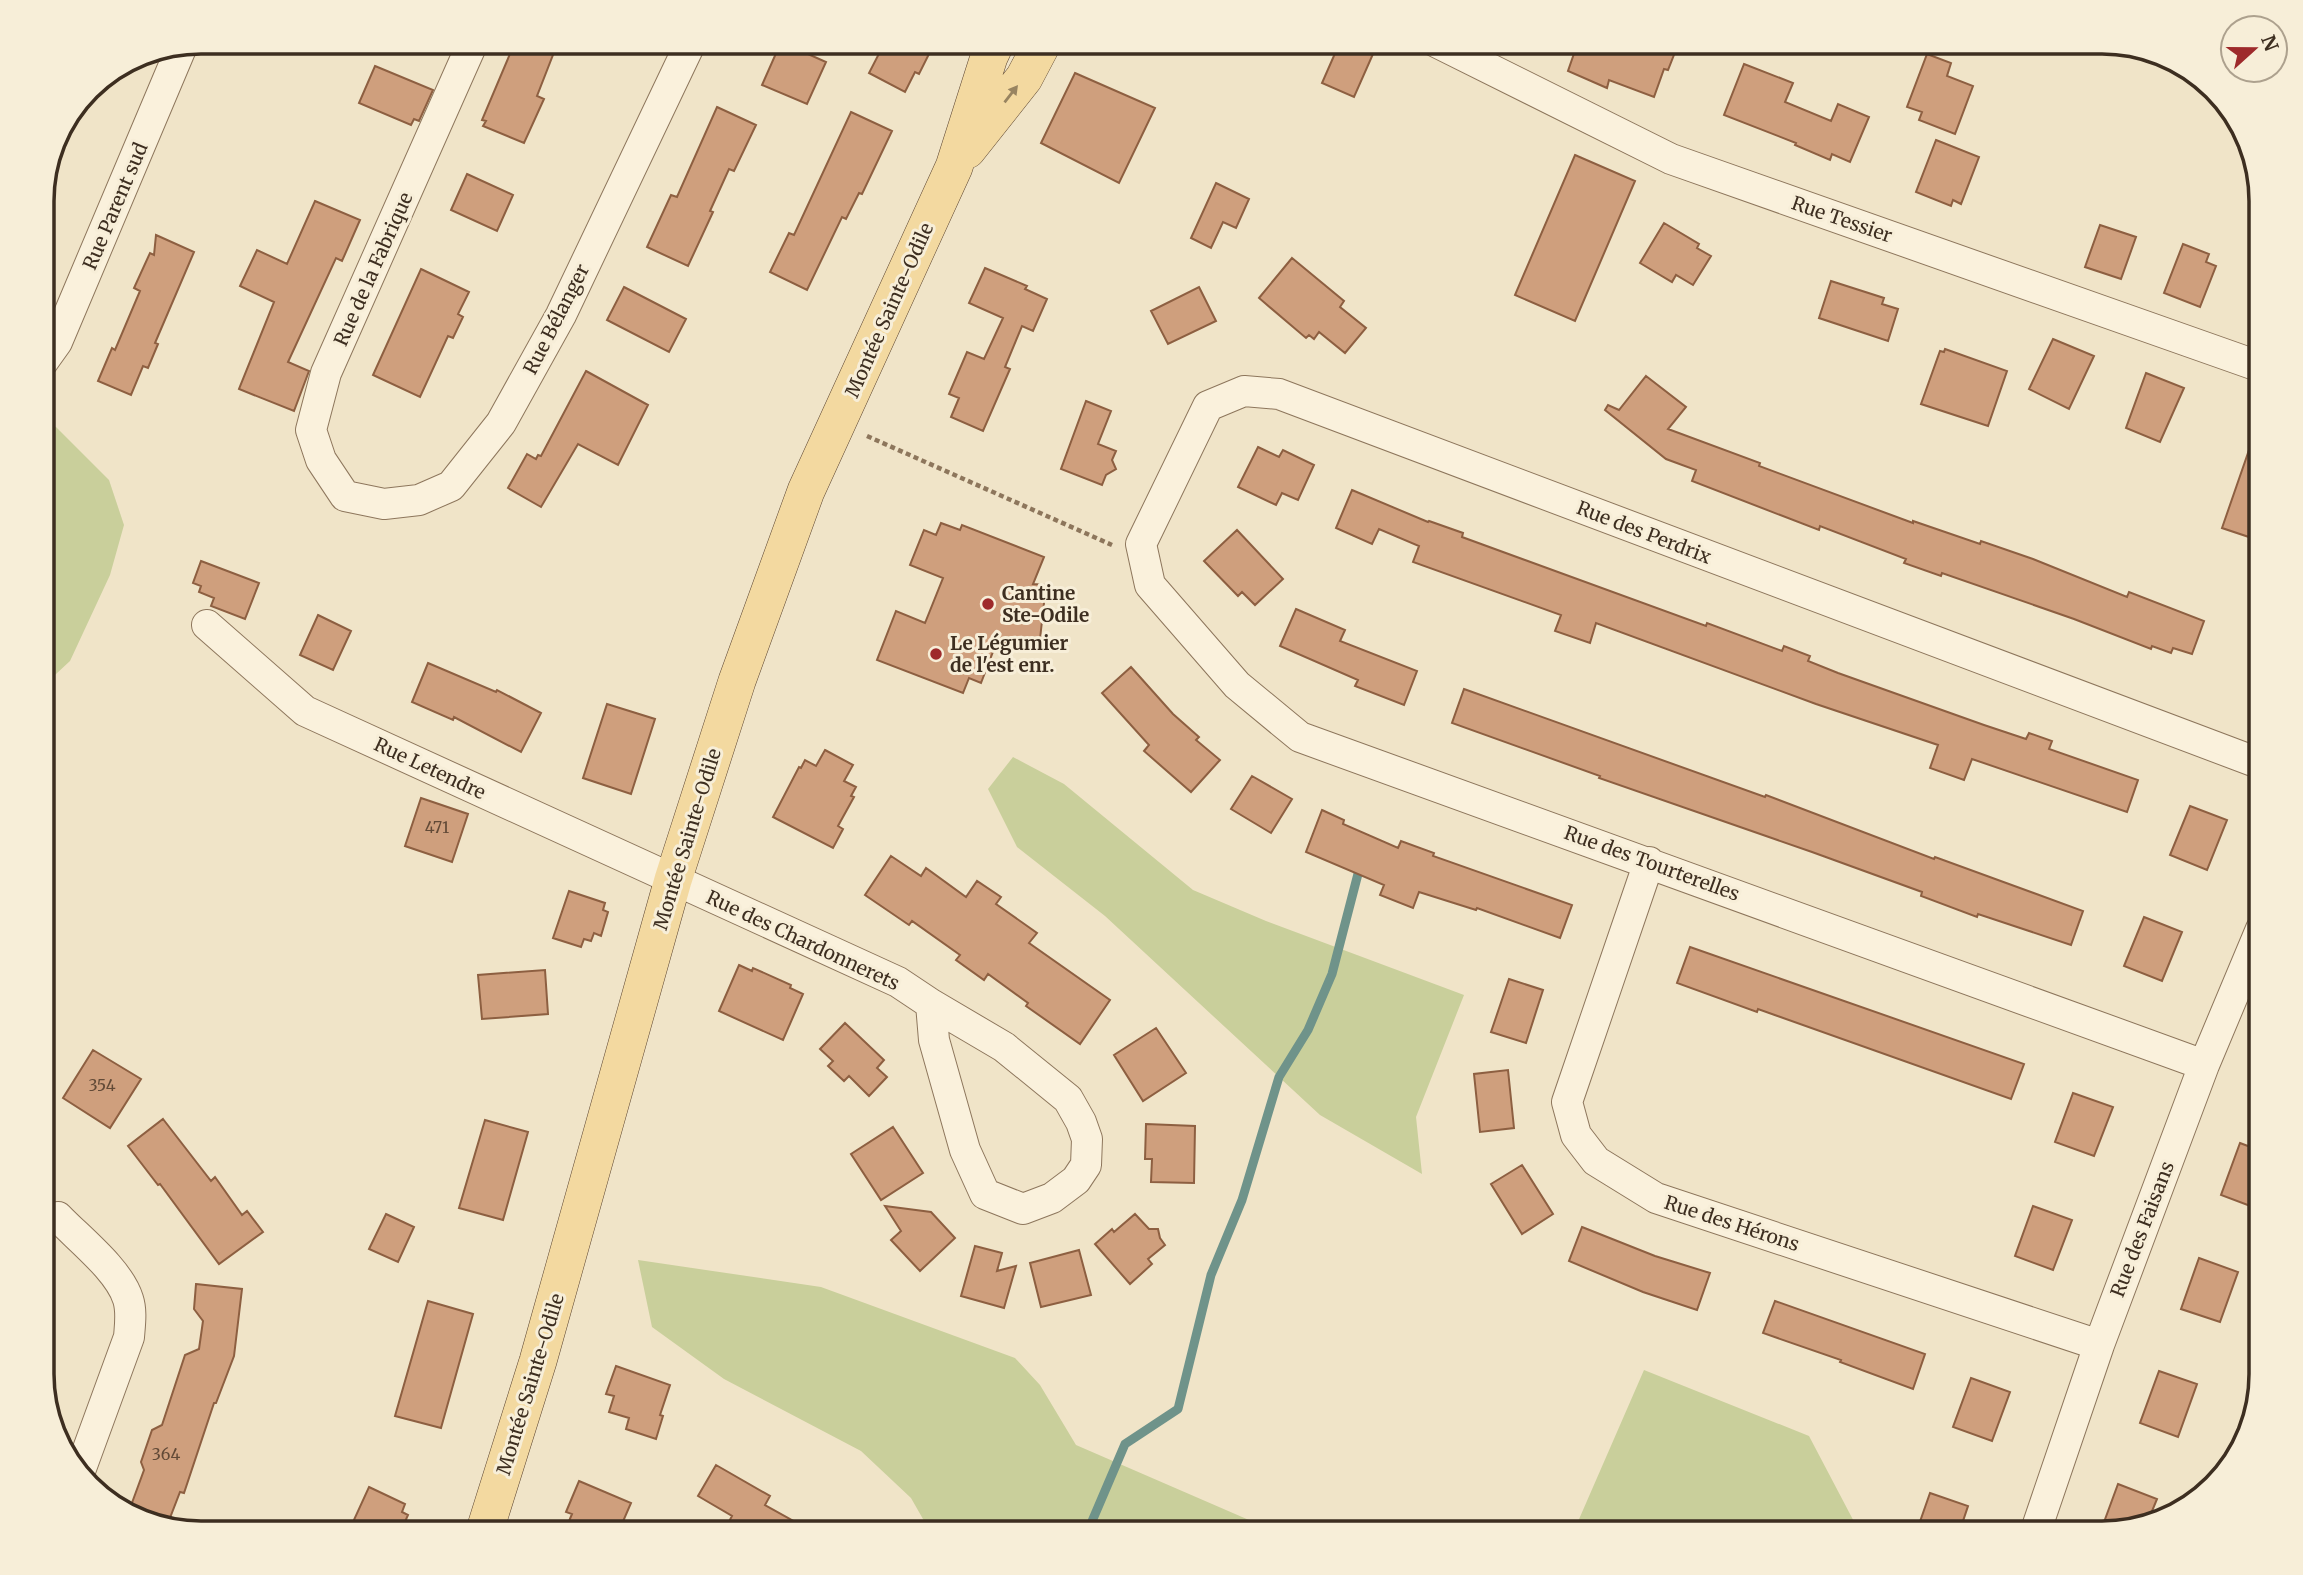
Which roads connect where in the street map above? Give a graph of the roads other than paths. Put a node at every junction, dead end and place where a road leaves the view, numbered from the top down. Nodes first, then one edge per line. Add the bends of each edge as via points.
1 (468, 54) edge
2 (685, 54) edge
3 (990, 54) edge
4 (1037, 54) edge
5 (1460, 54) edge
6 (178, 56) edge
7 (954, 167) junction
8 (55, 345) edge
9 (2249, 363) edge
10 (345, 496) joint
11 (1147, 572) joint
12 (207, 625) dead end
13 (2249, 759) edge
14 (1649, 862) junction
15 (673, 880) junction
16 (2249, 958) edge
17 (931, 1004) junction
18 (2204, 1065) junction
19 (58, 1217) dead end
20 (2099, 1345) junction
21 (84, 1461) edge
22 (488, 1521) edge
23 (2039, 1521) edge

1 - 10 street, Rue de la Fabrique via 326,373 311,430 321,460
2 - 10 street, Rue Bélanger via 561,316 501,423 451,486 419,500 384,504
3 - 7 main road, Montée Sainte-Odile
7 -> 4 main road, Montée Sainte-Odile via 1024,78
5 - 9 street, Rue Tessier via 1671,159
6 - 8 street, Rue Parent sud
7 - 15 main road, Montée Sainte-Odile via 806,491 737,681
11 - 13 street, Rue des Perdrix via 1141,544 1208,406 1244,391 1279,394
11 - 14 street, Rue des Tourterelles via 1237,685 1300,737
12 - 15 street, Rue Letendre via 304,711
14 - 18 street, Rue des Tourterelles
14 - 20 street, Rue des Hérons via 1567,1101 1576,1135 1596,1161 1656,1198
15 - 17 street, Rue des Chardonnerets via 898,982
15 - 22 main road, Montée Sainte-Odile via 538,1361
16 - 18 street, Rue des Faisans
17 - 17 street, Rue des Chardonnerets via 934,1040 965,1150 985,1194 1023,1209 1052,1198 1076,1180 1086,1165 1087,1139 1068,1099 1004,1047
18 - 20 street, Rue des Faisans
19 - 21 street via 120,1281 130,1314 129,1337
20 - 23 street, Rue des Faisans

